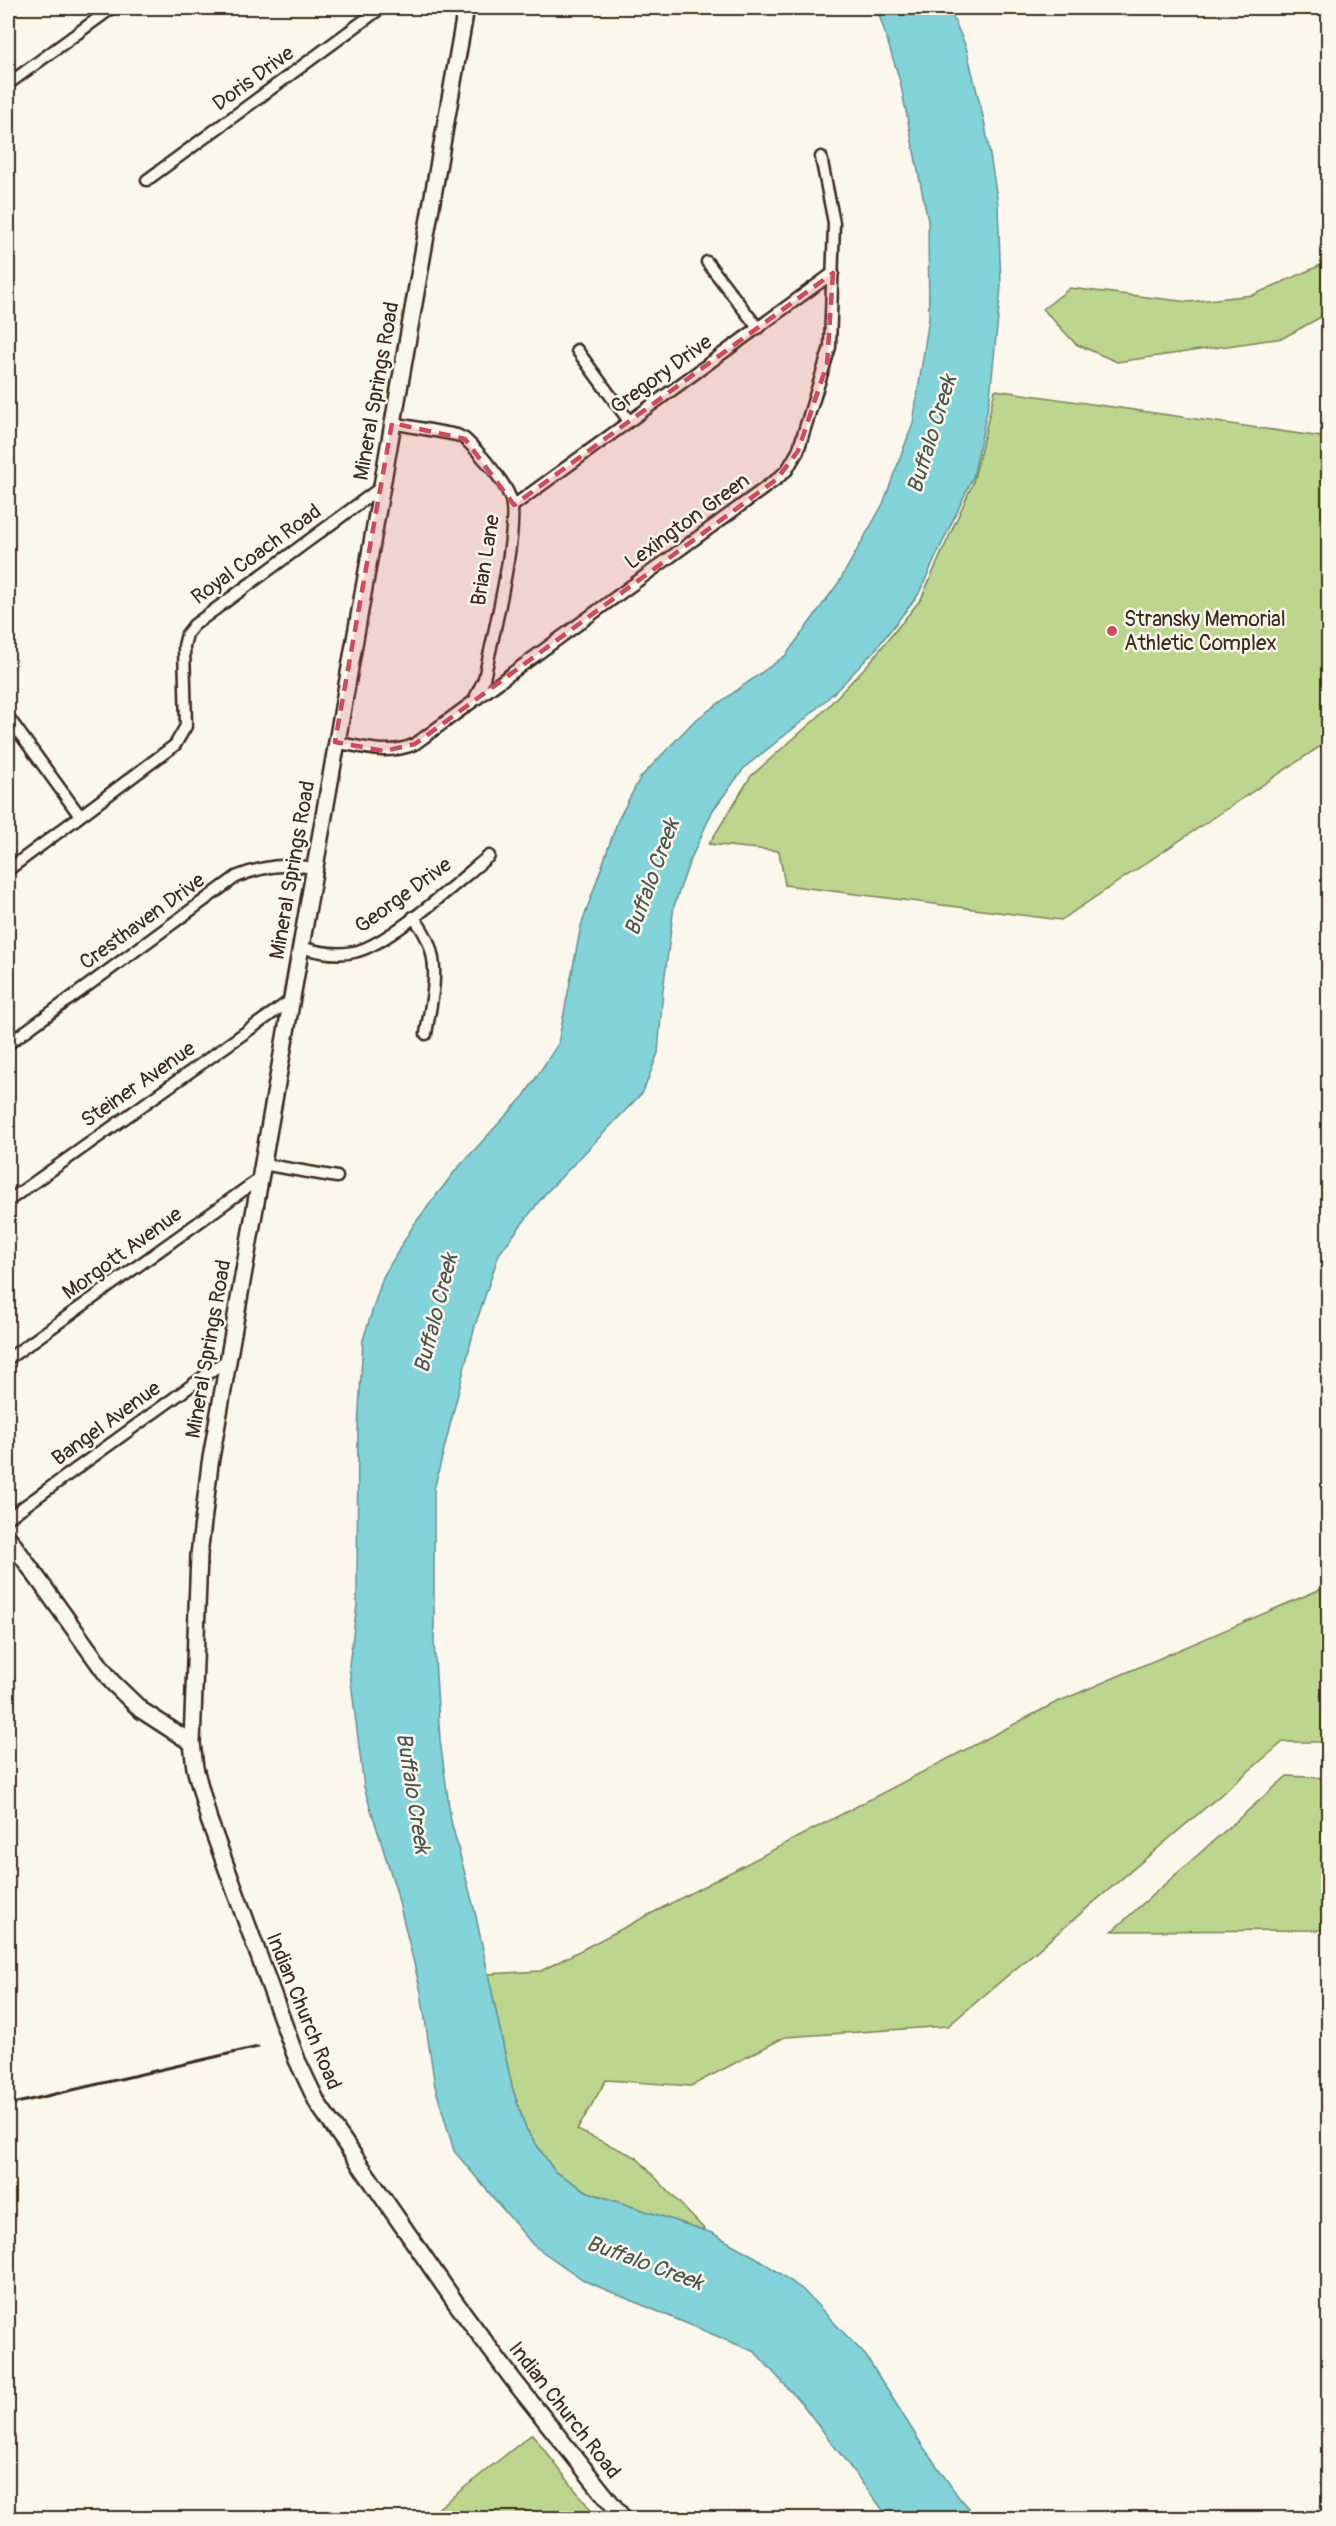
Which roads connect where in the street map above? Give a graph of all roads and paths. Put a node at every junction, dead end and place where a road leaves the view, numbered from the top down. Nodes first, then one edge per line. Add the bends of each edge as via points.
1 (112, 8) edge
2 (381, 8) edge
3 (466, 8) edge
4 (8, 84) edge
5 (821, 157) dead end
6 (147, 180) dead end
7 (706, 262) dead end
8 (833, 273) junction
9 (758, 328) junction
10 (577, 350) dead end
11 (629, 421) junction
12 (392, 423) junction
13 (380, 488) junction
14 (513, 506) junction
15 (471, 702) junction
16 (8, 717) edge
17 (335, 742) junction
18 (80, 816) junction
19 (489, 856) dead end
20 (314, 868) junction
21 (8, 870) edge
22 (413, 917) junction
23 (300, 947) junction
24 (291, 1000) junction
25 (426, 1034) dead end
26 (8, 1044) edge
27 (260, 1171) junction
28 (337, 1177) dead end
29 (8, 1201) edge
30 (8, 1359) edge
31 (228, 1359) junction
32 (8, 1518) edge
33 (8, 1537) edge
34 (192, 1743) junction
35 (623, 2518) edge

1 - 4 street
2 - 6 street, Doris Drive
3 - 12 street, Mineral Springs Road
5 - 8 street, Lexington Green via 834,223
7 - 9 street
8 - 9 street, Gregory Drive
8 - 15 street, Lexington Green via 827,364 798,451 787,470
9 - 11 street, Gregory Drive
10 - 11 street
11 - 14 street, Gregory Drive
12 - 13 street, Mineral Springs Road
12 - 14 street, Brian Lane via 465,439 505,486
13 - 17 street, Mineral Springs Road
13 - 18 street, Royal Coach Road via 194,625 184,646 187,705 182,736 176,745
14 - 15 street, Brian Lane via 513,526 484,680
15 - 17 street, Lexington Green via 404,748 384,751
16 - 18 street
17 - 20 street, Mineral Springs Road
18 - 21 street, Royal Coach Road
19 - 22 street, George Drive
20 - 23 street, Mineral Springs Road
20 - 26 street, Cresthaven Drive via 280,865 236,877
22 - 23 street, George Drive via 380,941 355,952 323,953
22 - 25 street via 429,940 435,964
23 - 24 street, Mineral Springs Road
24 - 27 street, Mineral Springs Road
24 - 29 street, Steiner Avenue
27 - 28 street
27 - 30 street, Morgott Avenue
27 - 31 street, Mineral Springs Road
31 - 32 street, Bangel Avenue
31 - 34 street, Mineral Springs Road via 203,1512
33 - 34 street via 112,1682 141,1710
34 - 35 street, Indian Church Road via 209,1820 297,2060 318,2103 456,2303

